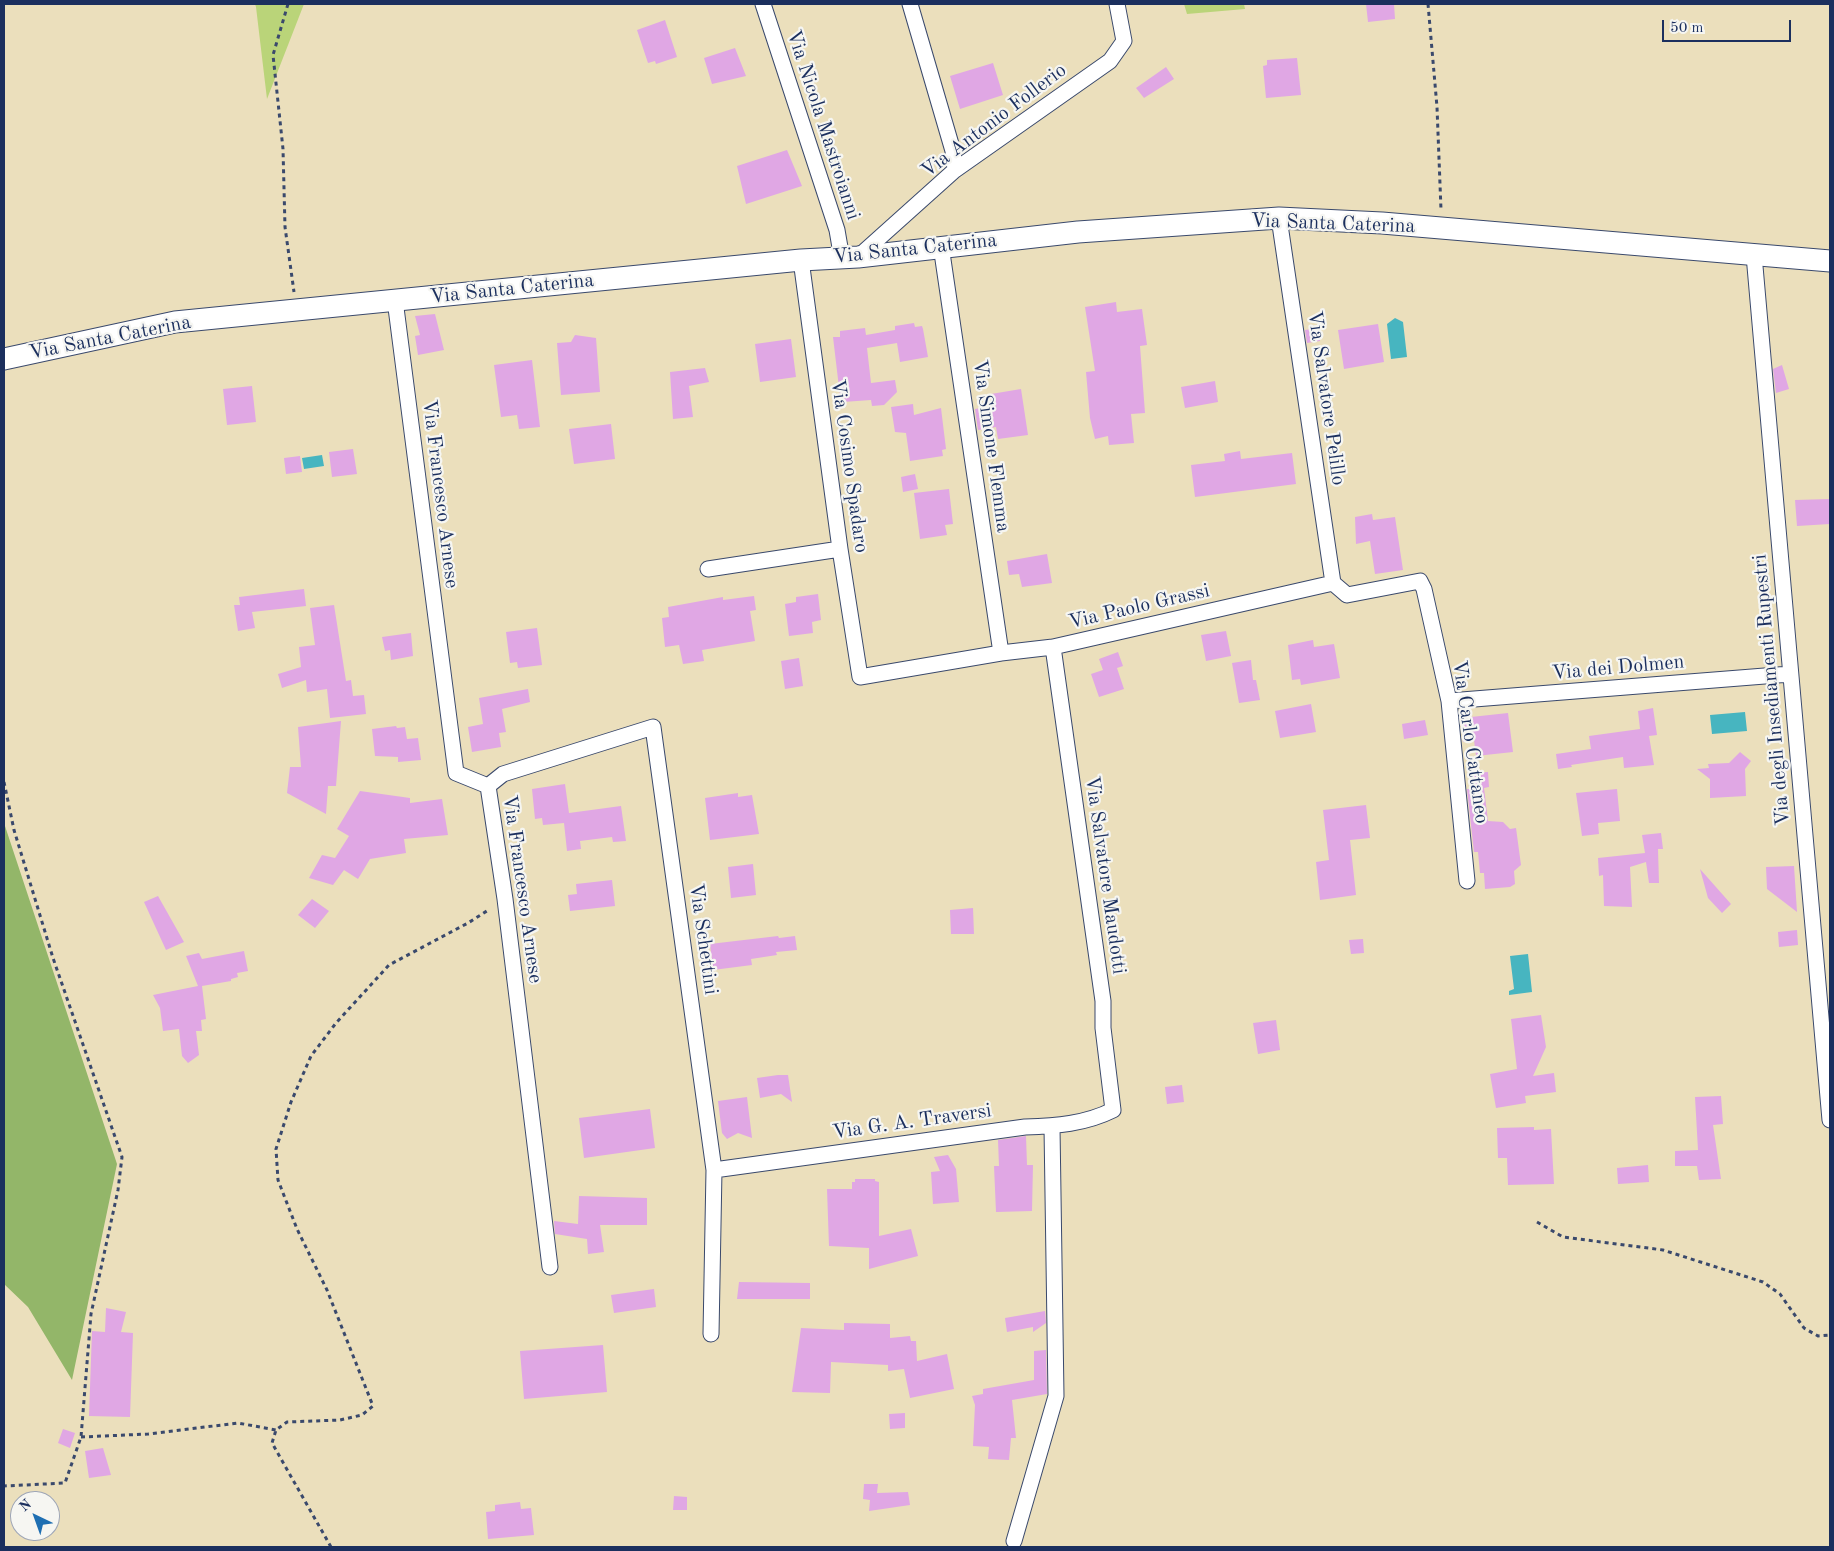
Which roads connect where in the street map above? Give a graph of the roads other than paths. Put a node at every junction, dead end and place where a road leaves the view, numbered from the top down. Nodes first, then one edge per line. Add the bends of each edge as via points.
1 (764, 4) edge
2 (910, 4) edge
3 (1117, 4) edge
4 (955, 170) junction
5 (1279, 218) junction
6 (941, 246) junction
7 (1754, 255) junction
8 (850, 258) junction
9 (801, 260) junction
10 (1830, 261) edge
11 (395, 300) junction
12 (4, 359) edge
13 (840, 549) junction
14 (708, 569) dead end
15 (1334, 584) junction
16 (1053, 647) junction
17 (1002, 652) junction
18 (1790, 674) junction
19 (860, 677) joint
20 (1449, 701) junction
21 (488, 786) junction
22 (1467, 881) dead end
23 (1113, 1110) joint
24 (1830, 1120) edge
25 (1052, 1126) junction
26 (714, 1170) junction
27 (550, 1267) dead end
28 (711, 1334) dead end
29 (1014, 1541) dead end

1 - 8 street, Via Nicola Mastroianni via 837,230
2 - 4 street via 953,151
3 - 4 street, Via Antonio Follerio via 1124,41 1110,61
4 - 8 street, Via Antonio Follerio
5 - 6 street, Via Santa Caterina via 1078,232
5 - 7 street, Via Santa Caterina via 1442,228
5 - 15 street, Via Salvatore Pelillo
6 - 8 street, Via Santa Caterina
6 - 17 street, Via Simone Flemma
7 - 10 street, Via Santa Caterina
7 - 18 street, Via degli Insediamenti Rupestri
8 - 9 street, Via Santa Caterina
9 - 11 street, Via Santa Caterina
9 - 13 street, Via Cosimo Spadaro
11 - 12 street, Via Santa Caterina via 176,322
11 - 21 street, Via Francesco Arnese via 456,773
13 - 14 street
13 - 19 street, Via Cosimo Spadaro
15 - 16 street, Via Paolo Grassi
15 - 20 street, Via Carlo Cattaneo via 1347,595 1420,581
16 - 17 street, Via Paolo Grassi
16 - 23 street, Via Salvatore Maudotti via 1103,1001
17 - 19 street, Via Paolo Grassi
18 - 20 street, Via dei Dolmen
18 - 24 street, Via degli Insediamenti Rupestri
20 - 22 street, Via Carlo Cattaneo
21 - 26 street, Via Schettini via 503,774 653,727
21 - 27 street, Via Francesco Arnese via 506,899
23 - 25 street, Via G. A. Traversi via 1095,1119
25 - 26 street, Via G. A. Traversi
25 - 29 street via 1056,1396
26 - 28 street, Via Schettini

